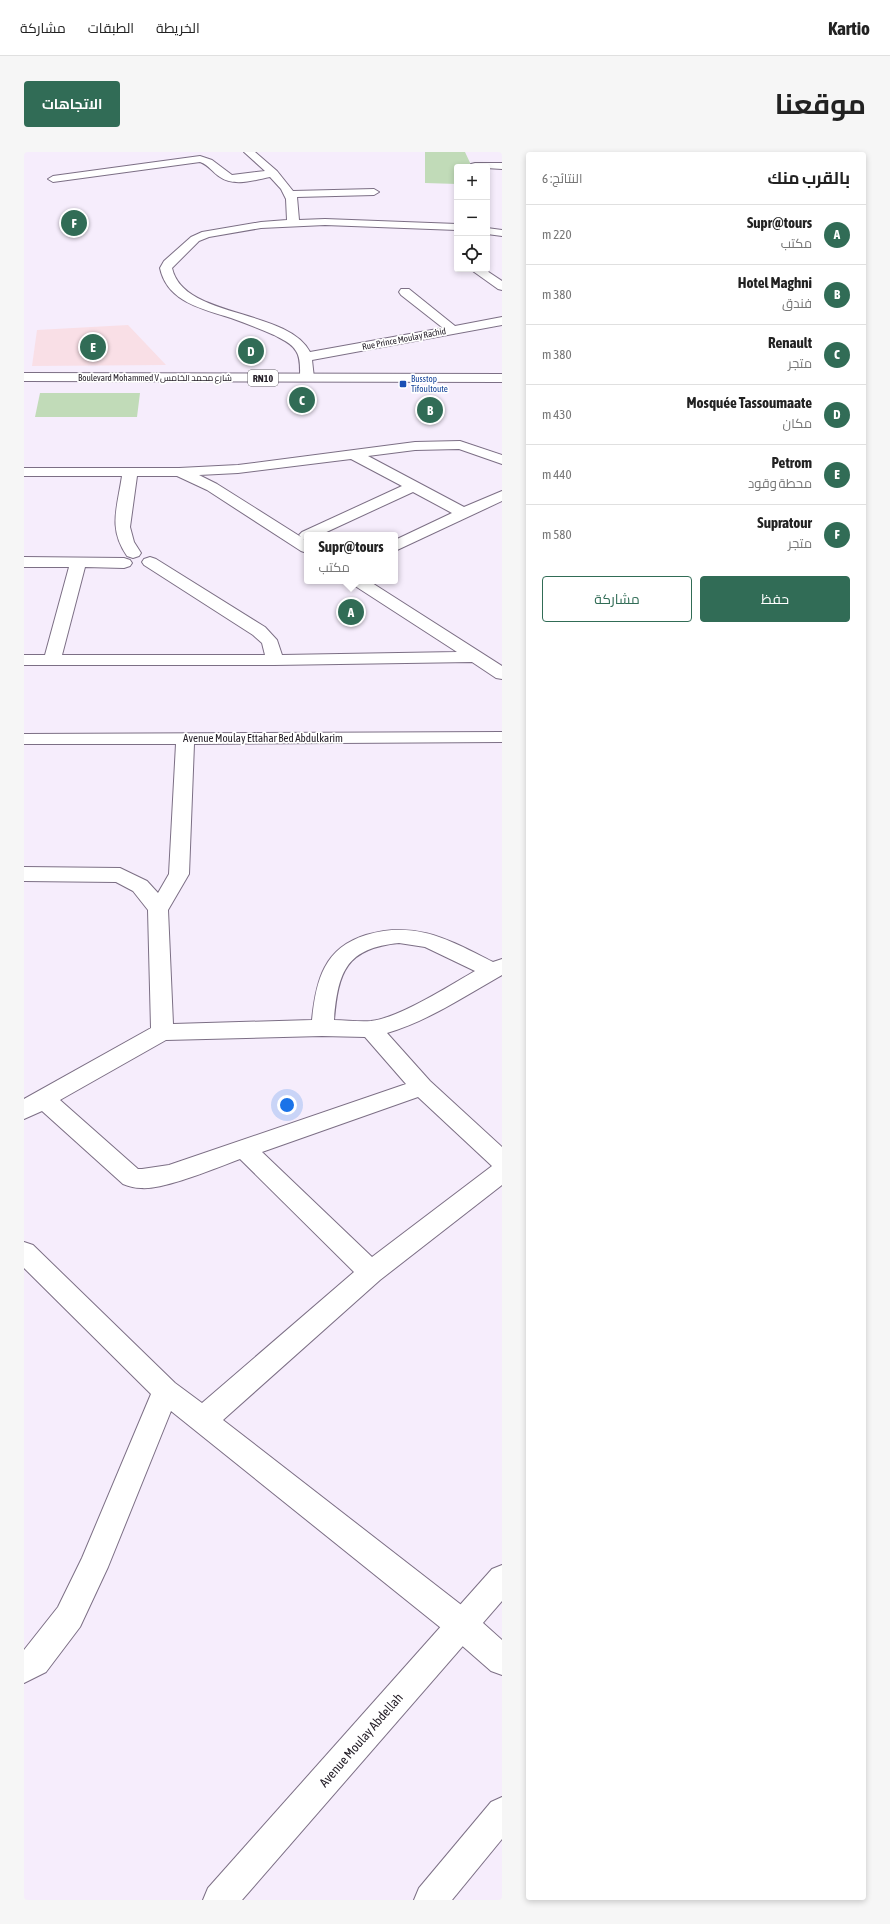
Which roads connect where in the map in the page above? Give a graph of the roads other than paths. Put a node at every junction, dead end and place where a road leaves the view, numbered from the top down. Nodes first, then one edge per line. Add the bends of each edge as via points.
1 (249, 152) edge
2 (490, 166) edge
3 (502, 166) edge
4 (273, 173) junction
5 (53, 179) dead end
6 (374, 192) dead end
7 (289, 194) junction
8 (291, 223) junction
9 (454, 228) edge
10 (490, 231) edge
11 (502, 232) edge
12 (481, 272) edge
13 (502, 286) edge
14 (405, 292) dead end
15 (502, 320) edge
16 (453, 330) junction
17 (305, 357) junction
18 (24, 377) edge
19 (307, 378) junction
20 (502, 378) edge
21 (495, 444) dead end
22 (460, 445) junction
23 (353, 454) junction
24 (502, 460) edge
25 (24, 472) edge
26 (130, 472) junction
27 (179, 472) junction
28 (413, 487) junction
29 (502, 495) edge
30 (463, 513) junction
31 (320, 532) edge
32 (304, 540) edge
33 (398, 545) edge
34 (128, 558) junction
35 (24, 562) edge
36 (78, 562) junction
37 (363, 584) edge
38 (476, 657) junction
39 (24, 660) edge
40 (52, 660) junction
41 (274, 660) junction
42 (502, 674) edge
43 (502, 737) edge
44 (185, 738) junction
45 (24, 739) edge
46 (24, 874) edge
47 (158, 910) junction
48 (498, 969) edge
49 (322, 1028) junction
50 (371, 1029) junction
51 (162, 1032) junction
52 (422, 1087) junction
53 (34, 1104) edge
54 (243, 1148) junction
55 (502, 1160) edge
56 (502, 1172) edge
57 (24, 1252) edge
58 (370, 1272) junction
59 (166, 1391) junction
60 (203, 1420) junction
61 (502, 1579) edge
62 (462, 1626) junction
63 (502, 1660) edge
64 (24, 1668) edge
65 (502, 1813) edge
66 (220, 1900) edge
67 (432, 1900) edge

1 - 4 street
2 - 3 street
4 - 5 street via 234,179 208,161 200,159
4 - 7 street
6 - 7 street
7 - 8 street via 293,203 290,212 293,220
8 - 9 street via 325,222
8 - 17 street via 261,224 206,234 195,239 166,268 169,279 187,297 277,332 300,346
10 - 11 street
12 - 13 street
14 - 16 street
15 - 16 street, Rue Prince Moulay Rachid
16 - 17 street, Rue Prince Moulay Rachid
17 - 19 street
18 - 19 street, Boulevard Mohammed V شارع محمد الخامس / RN10
19 - 20 street, Boulevard Mohammed V شارع محمد الخامس / RN10
21 - 22 street
22 - 23 street via 415,446
22 - 24 street
23 - 27 street via 238,469
23 - 28 street
25 - 26 street
26 - 27 street
26 - 34 street via 122,527
27 - 32 street via 212,487
28 - 30 street
28 - 31 street
29 - 30 street
30 - 33 street
34 - 36 street
34 - 41 street via 134,567 150,562 259,631 273,646
35 - 36 street
36 - 40 street
37 - 38 street
38 - 41 street
38 - 42 street
39 - 40 street
40 - 41 street
43 - 44 street, Avenue Moulay Ettahar Bed Abdulkarim
44 - 45 street, Avenue Moulay Ettahar Bed Abdulkarim
44 - 47 street via 179,874
46 - 47 street via 120,874 140,886
47 - 51 street
48 - 49 street via 430,941 400,935 376,938 351,949 333,971 326,991
48 - 50 street via 396,1022
49 - 50 street
49 - 51 street
50 - 52 street
51 - 53 street
52 - 54 street
52 - 55 street
53 - 54 street via 130,1177 142,1179 170,1174
54 - 58 street
56 - 58 street
57 - 59 street
58 - 60 street
59 - 60 street
59 - 64 street via 93,1567 69,1617 35,1661
60 - 62 street
61 - 62 street, Avenue Moulay Abdellah
62 - 63 street
62 - 66 street, Avenue Moulay Abdellah
65 - 67 street

